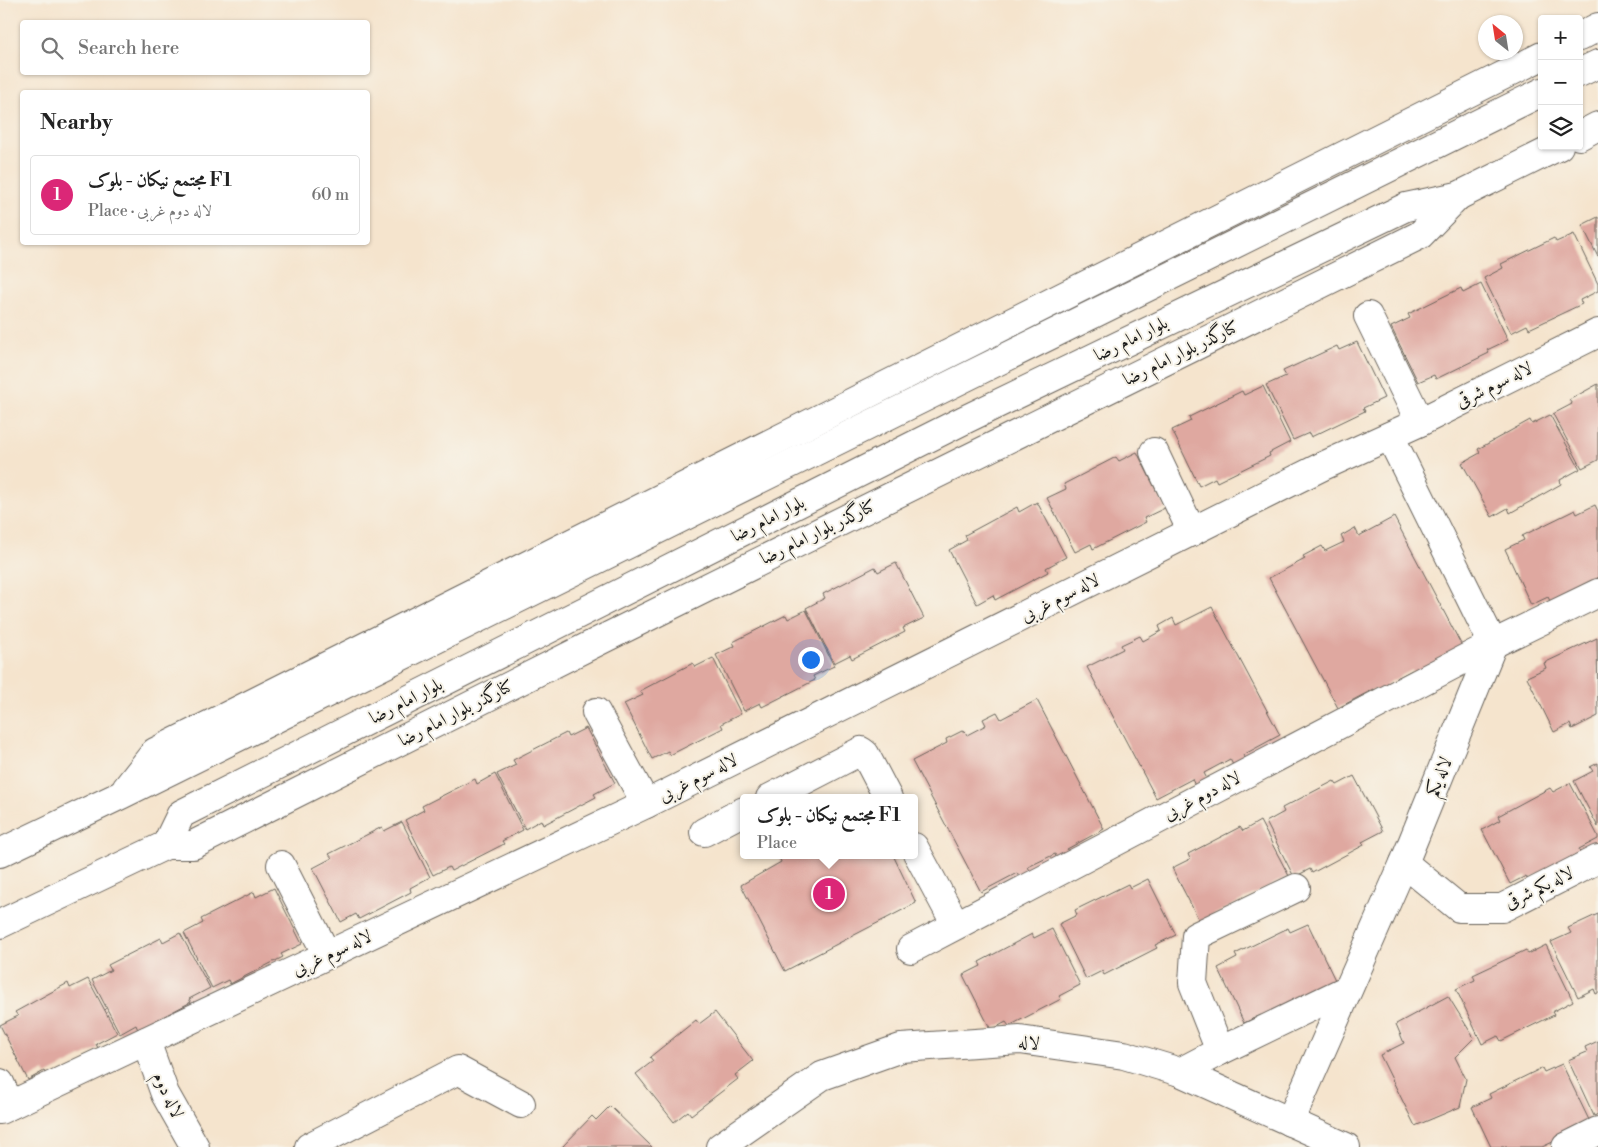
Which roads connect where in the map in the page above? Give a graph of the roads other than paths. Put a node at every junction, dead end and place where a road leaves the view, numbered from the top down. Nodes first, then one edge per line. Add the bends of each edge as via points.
1 (1598, 27) edge
2 (1583, 35) edge
3 (1538, 58) edge
4 (1598, 64) edge
5 (1583, 72) edge
6 (1538, 94) edge
7 (1598, 126) edge
8 (1583, 134) edge
9 (1550, 150) edge
10 (1458, 196) junction
11 (1368, 316) dead end
12 (1598, 333) edge
13 (1420, 422) junction
14 (1390, 436) junction
15 (1154, 452) dead end
16 (1192, 532) junction
17 (1598, 592) edge
18 (1493, 644) junction
19 (596, 712) dead end
20 (778, 794) edge
21 (886, 794) edge
22 (121, 795) junction
23 (646, 804) junction
24 (740, 813) edge
25 (704, 832) dead end
26 (166, 845) junction
27 (0, 853) edge
28 (918, 854) edge
29 (1598, 859) edge
30 (1404, 863) junction
31 (281, 865) dead end
32 (1296, 888) dead end
33 (0, 924) edge
34 (956, 925) junction
35 (911, 949) dead end
36 (327, 955) junction
37 (1348, 989) junction
38 (146, 1041) junction
39 (1220, 1051) junction
40 (1180, 1072) junction
41 (3, 1099) edge
42 (521, 1104) dead end
43 (1290, 1122) junction
44 (1598, 1132) edge
45 (195, 1147) edge
46 (309, 1147) edge
47 (720, 1147) edge
48 (1346, 1147) edge
49 (1566, 1147) edge

1 - 2 street
3 - 22 street via 155,752
4 - 5 street
6 - 22 street
7 - 8 street
9 - 10 street, بلوار امام رضا
10 - 26 street, کنارگذر بلوار امام رضا via 1420,235 193,845
10 - 26 street, بلوار امام رضا via 1406,207 955,424 181,814
11 - 13 street
12 - 13 street, لاله سوم شرقی
13 - 14 street, لاله سوم شرقی
14 - 16 street, لاله سوم غربی
14 - 18 street
15 - 16 street
16 - 23 street, لاله سوم غربی
17 - 18 street, لاله دوم غربی
18 - 30 street, لاله یکم
18 - 34 street, لاله دوم غربی
19 - 23 street
20 - 21 street via 861,751
22 - 27 street
23 - 36 street, لاله سوم غربی
24 - 25 street
26 - 33 street
28 - 34 street
29 - 30 street, لاله یکم شرقی via 1502,908 1459,908
30 - 37 street, لاله یکم
31 - 36 street
32 - 39 street via 1196,936 1193,983
34 - 35 street, لاله دوم غربی
36 - 38 street, لاله سوم غربی
37 - 39 street
37 - 43 street, لاله یکم
38 - 41 street, لاله سوم غربی
38 - 45 street, لاله دوم via 165,1094
39 - 40 street
40 - 43 street, لاله
40 - 47 street, لاله via 1124,1055 1020,1040 901,1048 822,1076
42 - 46 street via 458,1070
43 - 48 street, لاله
44 - 49 street

